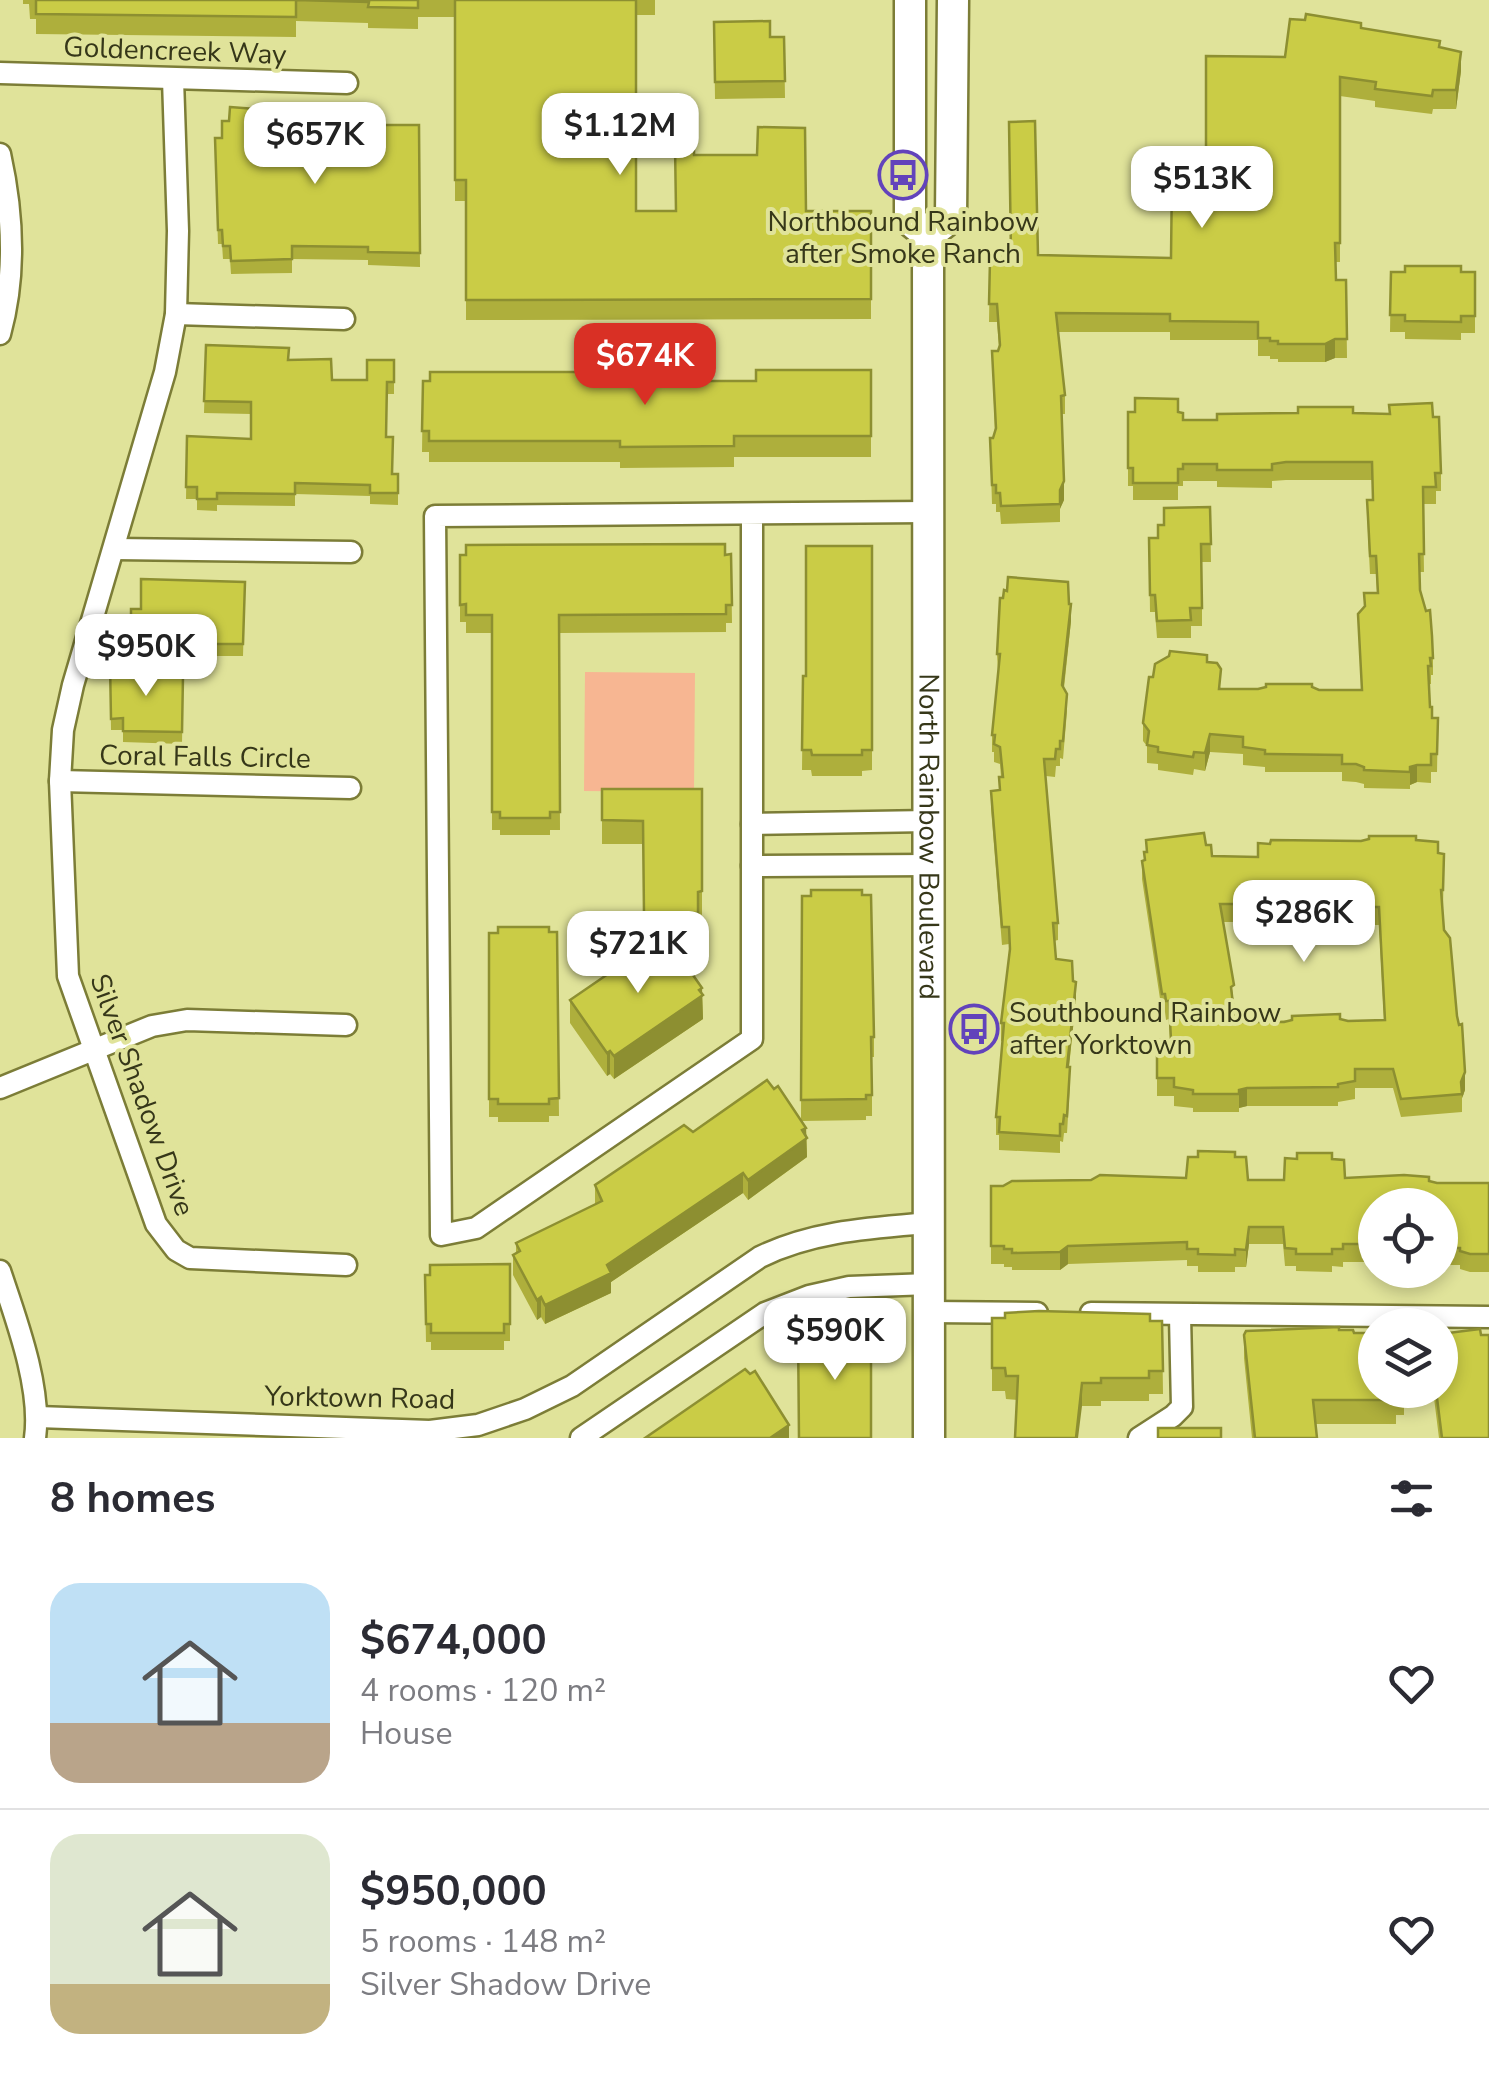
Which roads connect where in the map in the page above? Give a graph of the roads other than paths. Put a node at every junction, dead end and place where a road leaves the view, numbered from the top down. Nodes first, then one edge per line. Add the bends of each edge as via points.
1 (910, 0) edge
2 (953, 0) edge
3 (0, 73) edge
4 (174, 78) junction
5 (348, 83) dead end
6 (0, 154) edge
7 (928, 234) junction
8 (176, 314) junction
9 (344, 319) dead end
10 (0, 334) edge
11 (928, 512) junction
12 (752, 514) junction
13 (115, 549) junction
14 (351, 552) dead end
15 (60, 781) junction
16 (350, 788) dead end
17 (929, 821) junction
18 (752, 824) junction
19 (752, 866) junction
20 (929, 866) junction
21 (346, 1025) dead end
22 (93, 1050) junction
23 (0, 1088) edge
24 (929, 1223) junction
25 (346, 1264) dead end
26 (0, 1271) edge
27 (929, 1298) junction
28 (1180, 1316) junction
29 (1489, 1317) edge
30 (36, 1427) edge
31 (582, 1438) edge
32 (929, 1438) edge
33 (1139, 1438) edge

1 - 7 main road, North Rainbow Boulevard via 910,220
2 - 7 main road via 951,217
3 - 4 street, Goldencreek Way
4 - 5 street, Goldencreek Way
4 - 8 street, Silver Shadow Drive
6 - 10 street via 12,242
7 - 11 main road, North Rainbow Boulevard
8 - 9 street
8 - 13 street, Silver Shadow Drive
11 - 12 street
11 - 17 main road, North Rainbow Boulevard
12 - 18 street
12 - 19 street via 435,516 440,1235 476,1228 752,1039
13 - 14 street
13 - 15 street, Silver Shadow Drive via 72,685
15 - 16 street, Coral Falls Circle
15 - 22 street, Silver Shadow Drive via 68,976
17 - 18 street
17 - 20 main road, North Rainbow Boulevard
18 - 19 street
19 - 20 street
20 - 24 main road, North Rainbow Boulevard
21 - 22 street via 187,1020
22 - 23 street
22 - 25 street, Silver Shadow Drive via 156,1224 176,1250 190,1258
24 - 27 main road, North Rainbow Boulevard
24 - 30 street, Yorktown Road via 790,1242 572,1386 478,1425 430,1431
26 - 30 street via 21,1337
27 - 28 street via 1065,1313
27 - 31 street via 849,1287 765,1313
27 - 32 main road, North Rainbow Boulevard
28 - 29 street
28 - 33 street via 1182,1407

